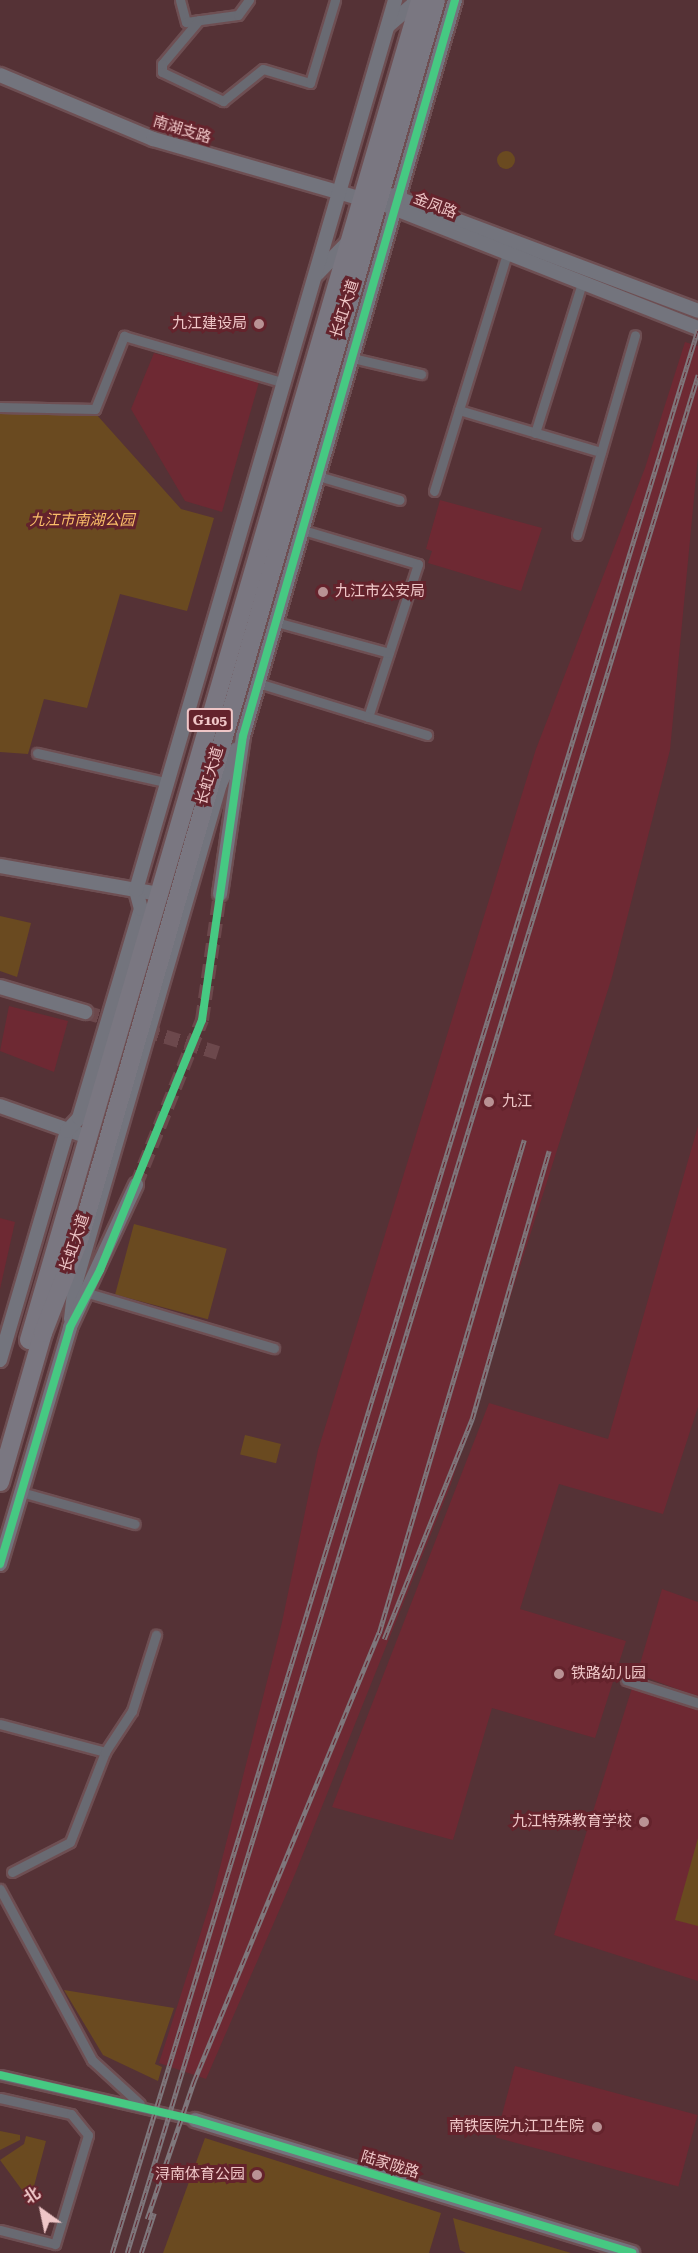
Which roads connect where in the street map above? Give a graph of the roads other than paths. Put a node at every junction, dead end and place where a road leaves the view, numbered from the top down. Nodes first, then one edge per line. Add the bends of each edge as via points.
1 (180, 0) edge
2 (249, 0) edge
3 (335, 0) edge
4 (395, 0) edge
5 (427, 0) edge
6 (455, 0) edge
7 (199, 20) junction
8 (387, 27) junction
9 (445, 37) junction
10 (0, 75) edge
11 (339, 194) junction
12 (360, 200) junction
13 (389, 200) junction
14 (347, 243) junction
15 (508, 251) junction
16 (314, 278) junction
17 (583, 280) junction
18 (698, 311) edge
19 (698, 328) edge
20 (635, 335) dead end
21 (352, 358) junction
22 (421, 374) dead end
23 (285, 383) junction
24 (0, 407) edge
25 (459, 410) junction
26 (535, 433) junction
27 (601, 452) junction
28 (299, 467) junction
29 (260, 471) junction
30 (318, 476) junction
31 (434, 491) dead end
32 (400, 500) dead end
33 (309, 507) junction
34 (270, 512) junction
35 (303, 530) junction
36 (577, 535) dead end
37 (275, 625) junction
38 (389, 653) junction
39 (245, 657) junction
40 (258, 683) junction
41 (368, 717) junction
42 (427, 735) dead end
43 (243, 736) junction
44 (37, 753) dead end
45 (169, 783) junction
46 (0, 866) edge
47 (136, 890) junction
48 (158, 894) junction
49 (220, 894) tunnel mouth
50 (0, 987) edge
51 (85, 1012) tunnel mouth
52 (0, 1106) edge
53 (67, 1131) junction
54 (85, 1136) junction
55 (136, 1185) tunnel mouth
56 (80, 1236) junction
57 (75, 1285) junction
58 (88, 1293) junction
59 (70, 1327) junction
60 (4, 1329) edge
61 (36, 1337) junction
62 (274, 1348) dead end
63 (0, 1360) edge
64 (0, 1440) edge
65 (0, 1482) edge
66 (21, 1492) junction
67 (135, 1524) dead end
68 (0, 1564) edge
69 (156, 1635) dead end
70 (626, 1680) dead end
71 (698, 1703) edge
72 (0, 1724) edge
73 (105, 1752) junction
74 (12, 1872) dead end
75 (0, 1888) edge
76 (0, 2076) edge
77 (0, 2098) edge
78 (140, 2104) junction
79 (195, 2120) joint
80 (0, 2230) edge
81 (632, 2253) edge

1 - 7 street via 186,22
2 - 7 street via 238,15
3 - 7 street via 310,83 263,69 223,101 162,72 162,64
4 - 8 street
5 - 8 street
5 - 9 street
5 - 12 highway, 长虹大道 / G105
5 - 13 highway, 长虹大道 / G105
6 - 9 street
8 - 11 street
9 - 13 street
10 - 11 street, 南湖支路 via 153,139
11 - 12 street, 南湖支路
11 - 16 street
12 - 13 street, 金凤路
12 - 14 highway, 长虹大道 / G105
13 - 15 street, 金凤路
13 - 18 street, 金凤路
13 - 21 street
13 - 28 highway, 长虹大道 / G105
14 - 16 street
14 - 34 highway, 长虹大道 / G105
15 - 17 street, 金凤路
15 - 25 street
16 - 23 street
17 - 19 street, 金凤路
17 - 26 street
20 - 27 street
21 - 22 street
21 - 30 street
23 - 24 street via 124,336 95,409
23 - 29 street
25 - 26 street
25 - 31 street
26 - 27 street
27 - 36 street
28 - 33 street
28 - 39 highway, 长虹大道 / G105
29 - 34 street
29 - 45 street
30 - 32 street
30 - 33 street
33 - 35 street
34 - 48 highway, 长虹大道 / G105
35 - 37 street
35 - 38 street via 418,564
37 - 38 street
37 - 39 street
37 - 40 street
38 - 41 street
39 - 56 highway, 长虹大道 / G105
40 - 41 street
40 - 43 street
41 - 42 street
43 - 49 street
43 - 57 street via 220,784
44 - 45 street
45 - 47 street
46 - 47 street
47 - 48 street
47 - 53 street via 141,909 79,1118
48 - 54 highway, 长虹大道 / G105
50 - 51 street
52 - 53 street
53 - 54 street
53 - 60 street
54 - 61 highway, 长虹大道 / G105
55 - 58 street
56 - 57 street
56 - 61 highway, 长虹大道 / G105
57 - 59 street
58 - 59 street
58 - 62 street
59 - 66 street
60 - 61 street
60 - 63 street
61 - 64 highway, 长虹大道 / G105
61 - 65 highway, 长虹大道 / G105
66 - 67 street
66 - 68 street
69 - 73 street via 132,1711
70 - 71 street
72 - 73 street
73 - 74 street via 70,1842
75 - 78 street, 陆家陇路 via 92,2060
76 - 78 street
77 - 80 street via 71,2114 87,2135 55,2244
78 - 79 street, 陆家陇路
79 - 81 street, 陆家陇路

